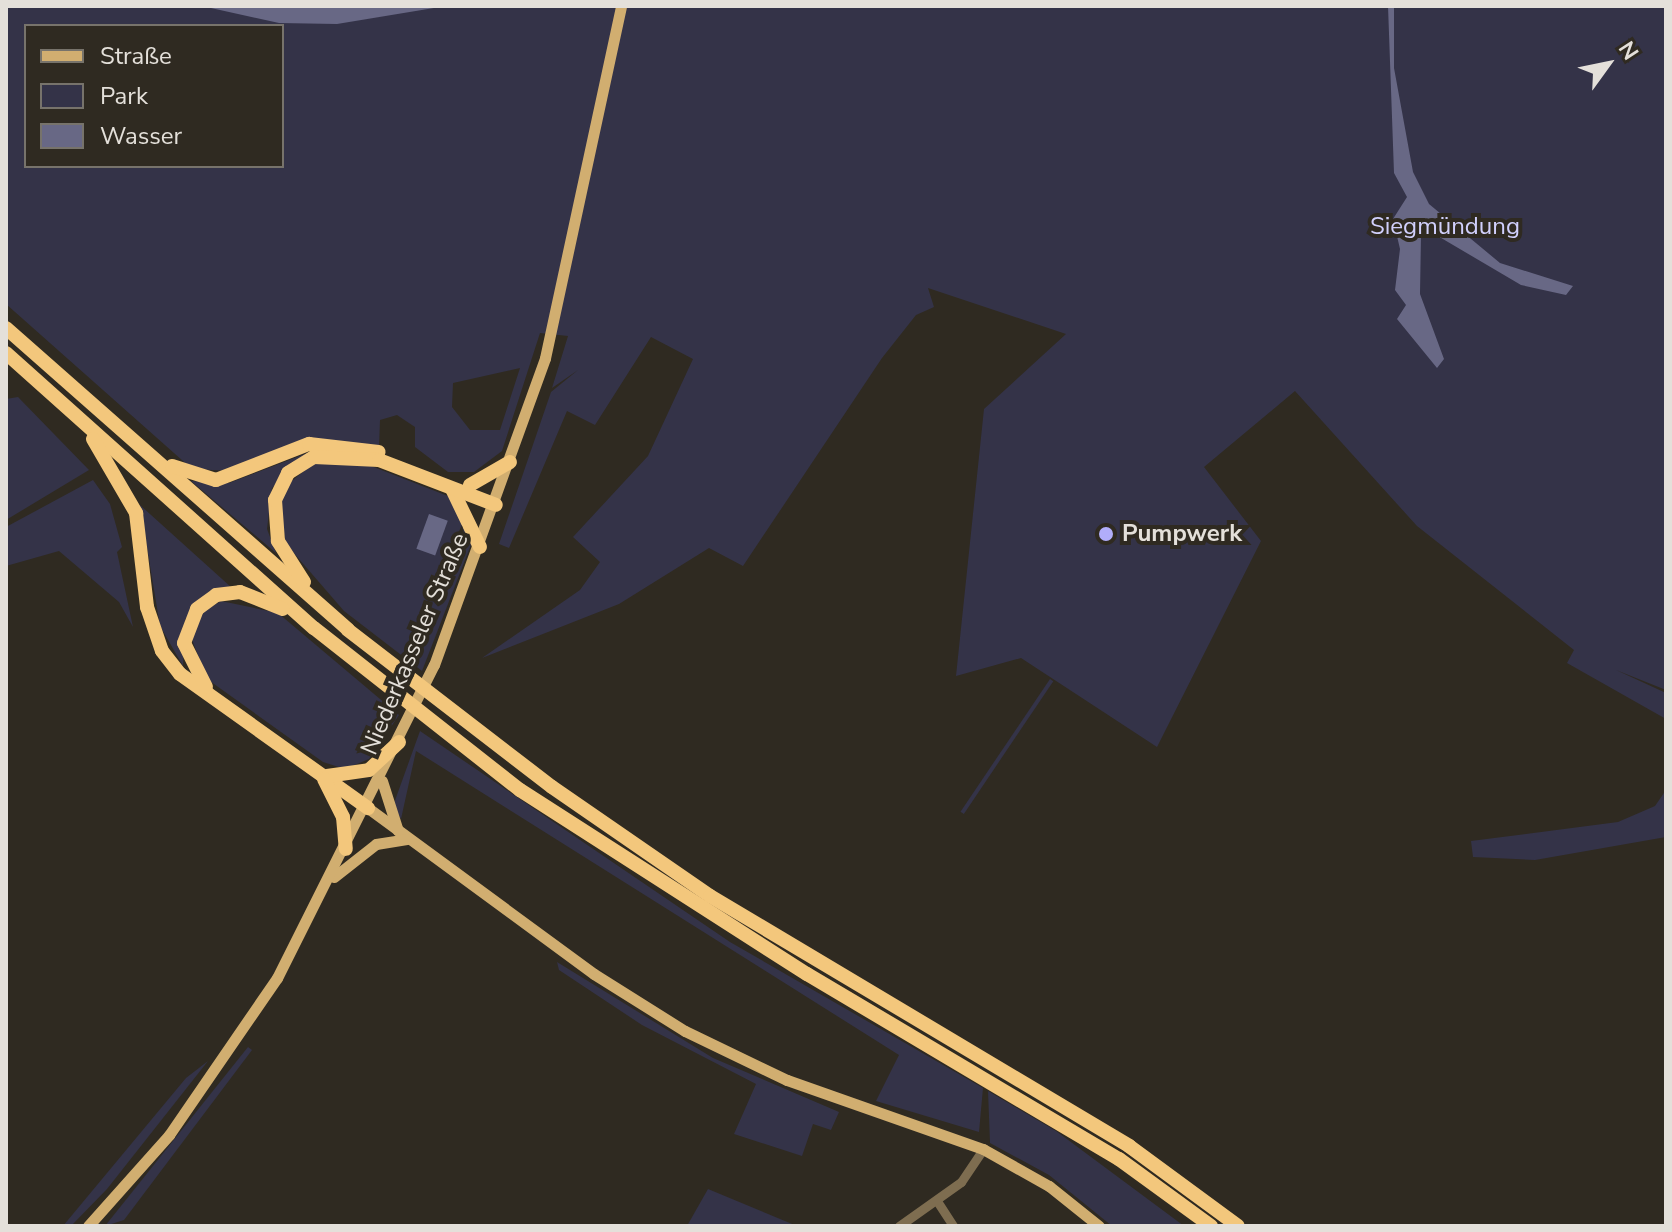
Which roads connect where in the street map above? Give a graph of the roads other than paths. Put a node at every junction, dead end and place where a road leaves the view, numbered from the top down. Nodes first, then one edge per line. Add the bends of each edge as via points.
1 (621, 6) edge
2 (6, 328) edge
3 (6, 353) edge
4 (41, 382) junction
5 (134, 440) junction
6 (510, 462) junction
7 (470, 485) junction
8 (450, 488) junction
9 (498, 500) junction
10 (480, 547) junction
11 (314, 628) junction
12 (348, 630) junction
13 (210, 694) junction
14 (399, 742) junction
15 (322, 775) junction
16 (382, 781) junction
17 (368, 808) junction
18 (403, 835) junction
19 (346, 849) junction
20 (328, 883) junction
21 (983, 1149) junction
22 (937, 1201) junction
23 (88, 1226) edge
24 (899, 1226) edge
25 (953, 1226) edge
26 (1099, 1226) edge
27 (1211, 1226) edge
28 (1238, 1226) edge

1 - 6 main road, Niederkasseler Straße via 549,345
2 - 5 highway
3 - 4 highway
4 - 11 highway
4 - 13 highway via 125,487 143,543 152,627 180,674
5 - 7 highway via 196,478 236,477 326,441
5 - 12 highway
6 - 7 highway
6 - 9 main road, Niederkasseler Straße
7 - 9 highway
8 - 9 highway
8 - 10 highway
8 - 12 highway via 348,454 314,457 288,473 275,500 278,541 289,565
9 - 10 main road, Niederkasseler Straße
10 - 14 main road, Niederkasseler Straße
11 - 13 highway via 264,597 240,592 207,600 187,622 184,643
11 - 27 highway via 428,719 629,864 1119,1159
12 - 28 highway via 436,700 710,896 1129,1146
13 - 15 highway
14 - 15 highway via 369,770
14 - 16 main road, Niederkasseler Straße
15 - 17 highway
15 - 19 highway via 343,817
16 - 17 main road, Niederkasseler Straße
16 - 18 main road
17 - 18 main road
17 - 19 main road, Niederkasseler Straße
18 - 20 main road via 376,844
18 - 21 main road via 685,1031 787,1080
19 - 20 main road, Niederkasseler Straße
20 - 23 main road, Niederkasseler Straße via 236,1043
21 - 22 street
21 - 26 main road via 1049,1186
22 - 24 street
22 - 25 street

